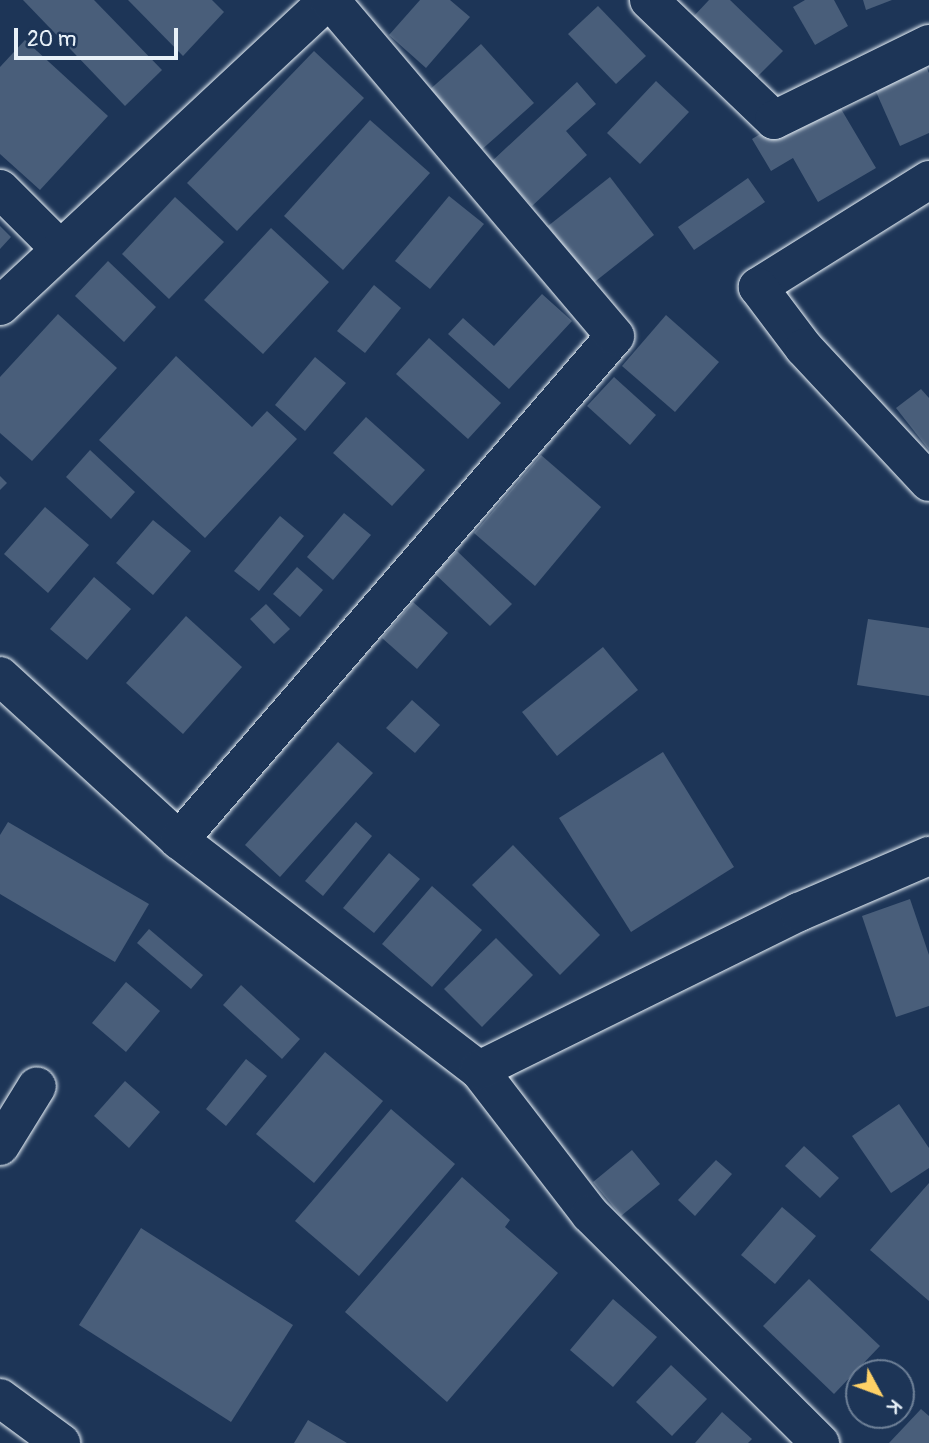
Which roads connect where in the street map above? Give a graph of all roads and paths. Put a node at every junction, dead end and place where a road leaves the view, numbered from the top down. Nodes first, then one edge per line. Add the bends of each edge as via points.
1 (329, 0) edge
2 (649, 0) edge
3 (929, 44) edge
4 (929, 180) edge
5 (0, 189) edge
6 (59, 248) junction
7 (0, 306) edge
8 (929, 482) edge
9 (5, 693) edge
10 (179, 840) junction
11 (929, 856) edge
12 (479, 1070) junction
13 (37, 1086) dead end
14 (0, 1146) edge
15 (0, 1398) edge
16 (61, 1443) edge
17 (820, 1443) edge

1 - 6 street
1 - 10 street via 615,337
2 - 3 street via 774,120
4 - 8 street via 758,287 804,348
5 - 6 street
6 - 7 street
9 - 10 street
10 - 12 street
11 - 12 street via 799,912
12 - 17 street via 590,1214
13 - 14 street
15 - 16 street

